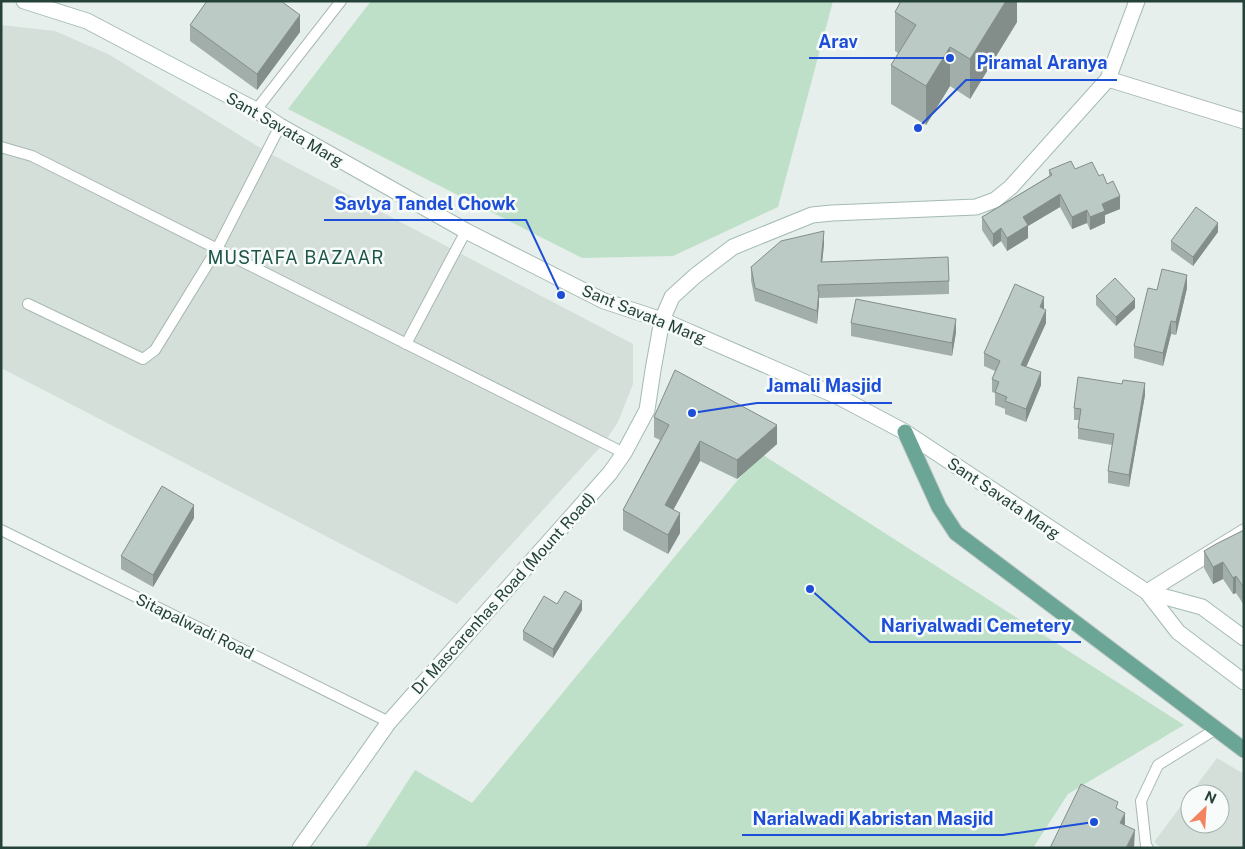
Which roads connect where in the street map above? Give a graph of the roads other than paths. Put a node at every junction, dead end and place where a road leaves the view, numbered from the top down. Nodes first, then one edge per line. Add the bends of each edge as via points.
1 (24, 1) edge
2 (342, 1) edge
3 (1137, 1) edge
4 (1108, 79) junction
5 (256, 110) junction
6 (1244, 121) edge
7 (280, 126) junction
8 (1, 146) edge
9 (466, 231) junction
10 (217, 249) junction
11 (28, 304) dead end
12 (662, 320) junction
13 (406, 344) junction
14 (905, 432) junction
15 (624, 454) junction
16 (1, 530) edge
17 (1244, 532) edge
18 (1147, 592) junction
19 (1244, 638) edge
20 (1244, 682) edge
21 (389, 722) junction
22 (1216, 729) junction
23 (1244, 750) edge
24 (300, 848) edge
25 (1148, 848) edge

1 - 5 street, Sant Savata Marg via 87,21
2 - 5 lane
3 - 4 street
4 - 6 street
4 - 12 street, Dr Mascarenhas Road (Mount Road) via 996,200 976,207 812,215 733,247 672,297
5 - 7 street, Sant Savata Marg
7 - 9 street, Sant Savata Marg
7 - 10 lane
8 - 10 lane via 32,156
9 - 12 street, Sant Savata Marg via 604,301
9 - 13 lane
10 - 11 lane via 155,350 143,359
10 - 13 lane
12 - 14 street, Sant Savata Marg via 839,397
12 - 15 street, Dr Mascarenhas Road (Mount Road) via 647,410
13 - 15 lane
14 - 18 street, Sant Savata Marg
14 - 22 main road via 939,507 956,533
15 - 21 street, Dr Mascarenhas Road (Mount Road)
16 - 21 lane, Sitapalwadi Road
17 - 18 street
18 - 19 street, Sant Savata Marg via 1202,607
18 - 20 street, Sant Savata Marg via 1178,632
21 - 24 street, Dr Mascarenhas Road (Mount Road)
22 - 23 main road
22 - 25 lane via 1158,765 1141,801

